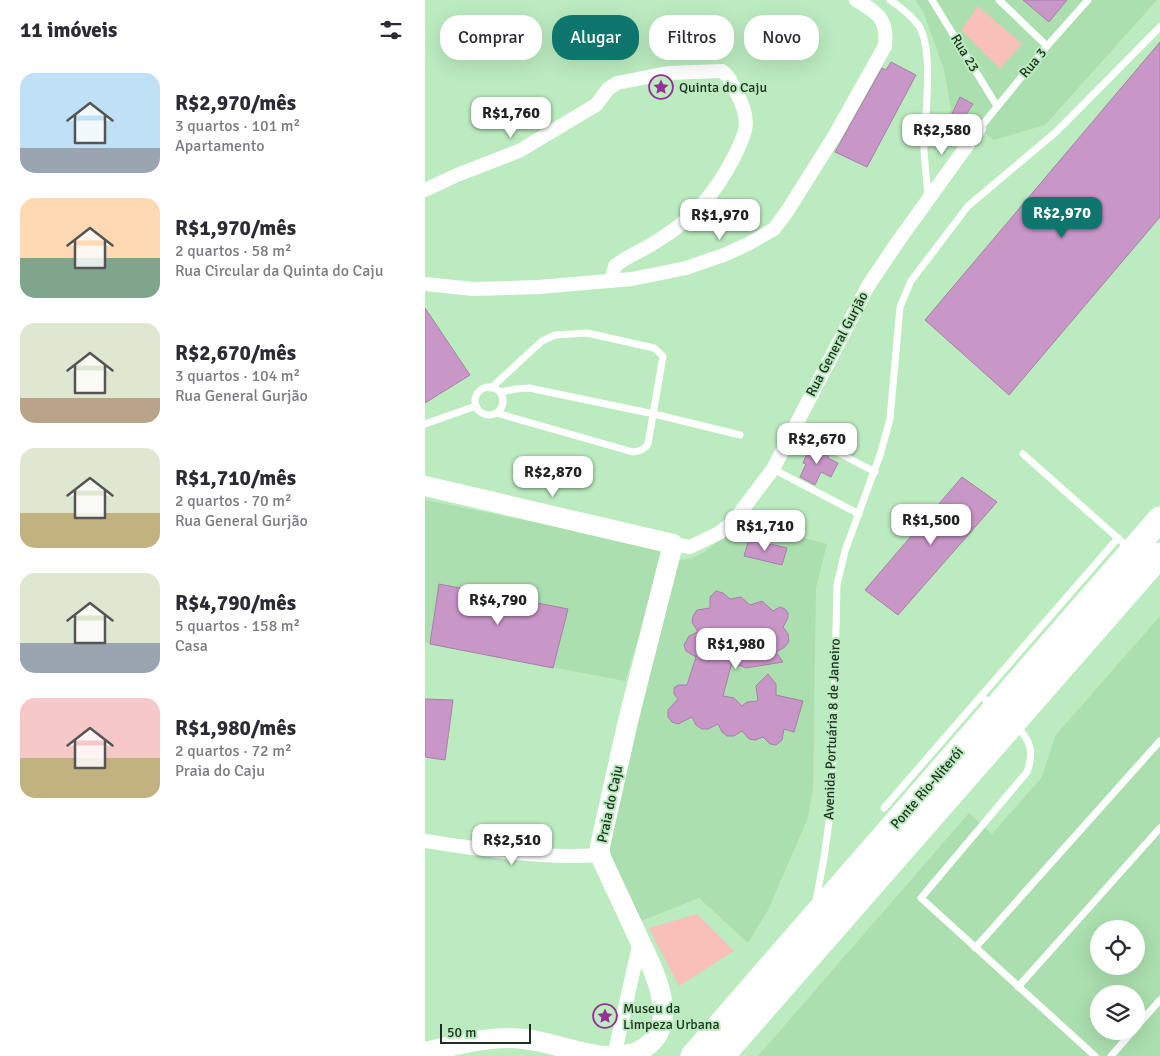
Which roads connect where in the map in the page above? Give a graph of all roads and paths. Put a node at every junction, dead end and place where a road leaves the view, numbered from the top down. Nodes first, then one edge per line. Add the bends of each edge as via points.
1 (856, 0) edge
2 (890, 0) edge
3 (932, 0) edge
4 (999, 0) edge
5 (1088, 0) edge
6 (1160, 27) edge
7 (1047, 46) junction
8 (997, 106) junction
9 (979, 129) joint
10 (425, 190) edge
11 (928, 200) junction
12 (611, 281) junction
13 (425, 284) edge
14 (491, 388) junction
15 (499, 392) junction
16 (476, 406) junction
17 (496, 414) junction
18 (654, 414) junction
19 (425, 424) edge
20 (793, 429) junction
21 (740, 435) dead end
22 (1023, 454) dead end
23 (773, 469) junction
24 (875, 472) junction
25 (425, 486) edge
26 (859, 514) junction
27 (1160, 518) edge
28 (1118, 538) junction
29 (673, 544) junction
30 (1149, 561) edge
31 (981, 696) junction
32 (1003, 715) dead end
33 (1010, 721) dead end
34 (1160, 741) edge
35 (884, 808) dead end
36 (1160, 828) edge
37 (425, 841) edge
38 (600, 855) junction
39 (640, 942) junction
40 (975, 948) junction
41 (1018, 987) junction
42 (1160, 1000) edge
43 (1145, 1017) edge
44 (1125, 1040) edge
45 (425, 1052) edge
46 (606, 1056) edge
47 (614, 1056) edge
48 (693, 1056) edge
49 (701, 1056) edge
50 (722, 1056) edge
51 (1095, 1056) edge
52 (1111, 1056) edge

1 - 12 street via 875,11 884,22 885,46 780,223 724,255 686,268
2 - 11 lane via 918,26 923,36 927,60 924,151
3 - 8 lane, Rua 23
4 - 7 lane
5 - 7 lane, Rua 3
6 - 24 lane, Avenida Portuária 8 de Janeiro via 1056,132 968,206 911,281 900,307 890,419
7 - 8 lane, Rua 3
8 - 9 lane, Rua 3
9 - 11 street, Rua General Gurjão
10 - 12 street via 519,151 596,106 613,85 669,73 722,70 746,113 747,126 740,145 715,190 695,214 666,236 615,266
11 - 20 street, Rua General Gurjão via 868,286
12 - 13 street via 473,289
14 - 15 lane
14 - 16 lane via 478,392
14 - 18 lane via 542,341 555,336 587,333 660,352 663,363
15 - 17 lane via 503,401
15 - 18 lane via 529,388
16 - 17 lane via 482,414
16 - 19 lane
17 - 18 lane via 633,452 646,448
18 - 21 lane
20 - 23 street, Rua General Gurjão
20 - 24 lane
22 - 28 lane
23 - 26 lane
23 - 29 street, Rua General Gurjão via 733,522 719,533 690,547
24 - 26 lane, Avenida Portuária 8 de Janeiro
25 - 29 street, Rua General Gurjão
26 - 49 lane, Avenida Portuária 8 de Janeiro via 845,551 837,586 832,801 811,930
27 - 48 highway, Ponte Rio-Niterói
28 - 30 lane
28 - 31 lane
29 - 38 street, Praia do Caju via 601,836
30 - 50 highway, Ponte Rio-Niterói
31 - 32 lane
31 - 35 lane
33 - 40 lane via 1024,734 1031,747 1027,772 921,898
34 - 40 lane
36 - 41 lane
37 - 38 street via 573,857
38 - 39 street, Praia do Caju
39 - 47 street
39 - 47 street, Praia do Caju via 661,990 663,1018 659,1031 639,1052
40 - 41 lane
41 - 51 lane
42 - 43 lane
44 - 52 lane
45 - 46 street via 508,1038

